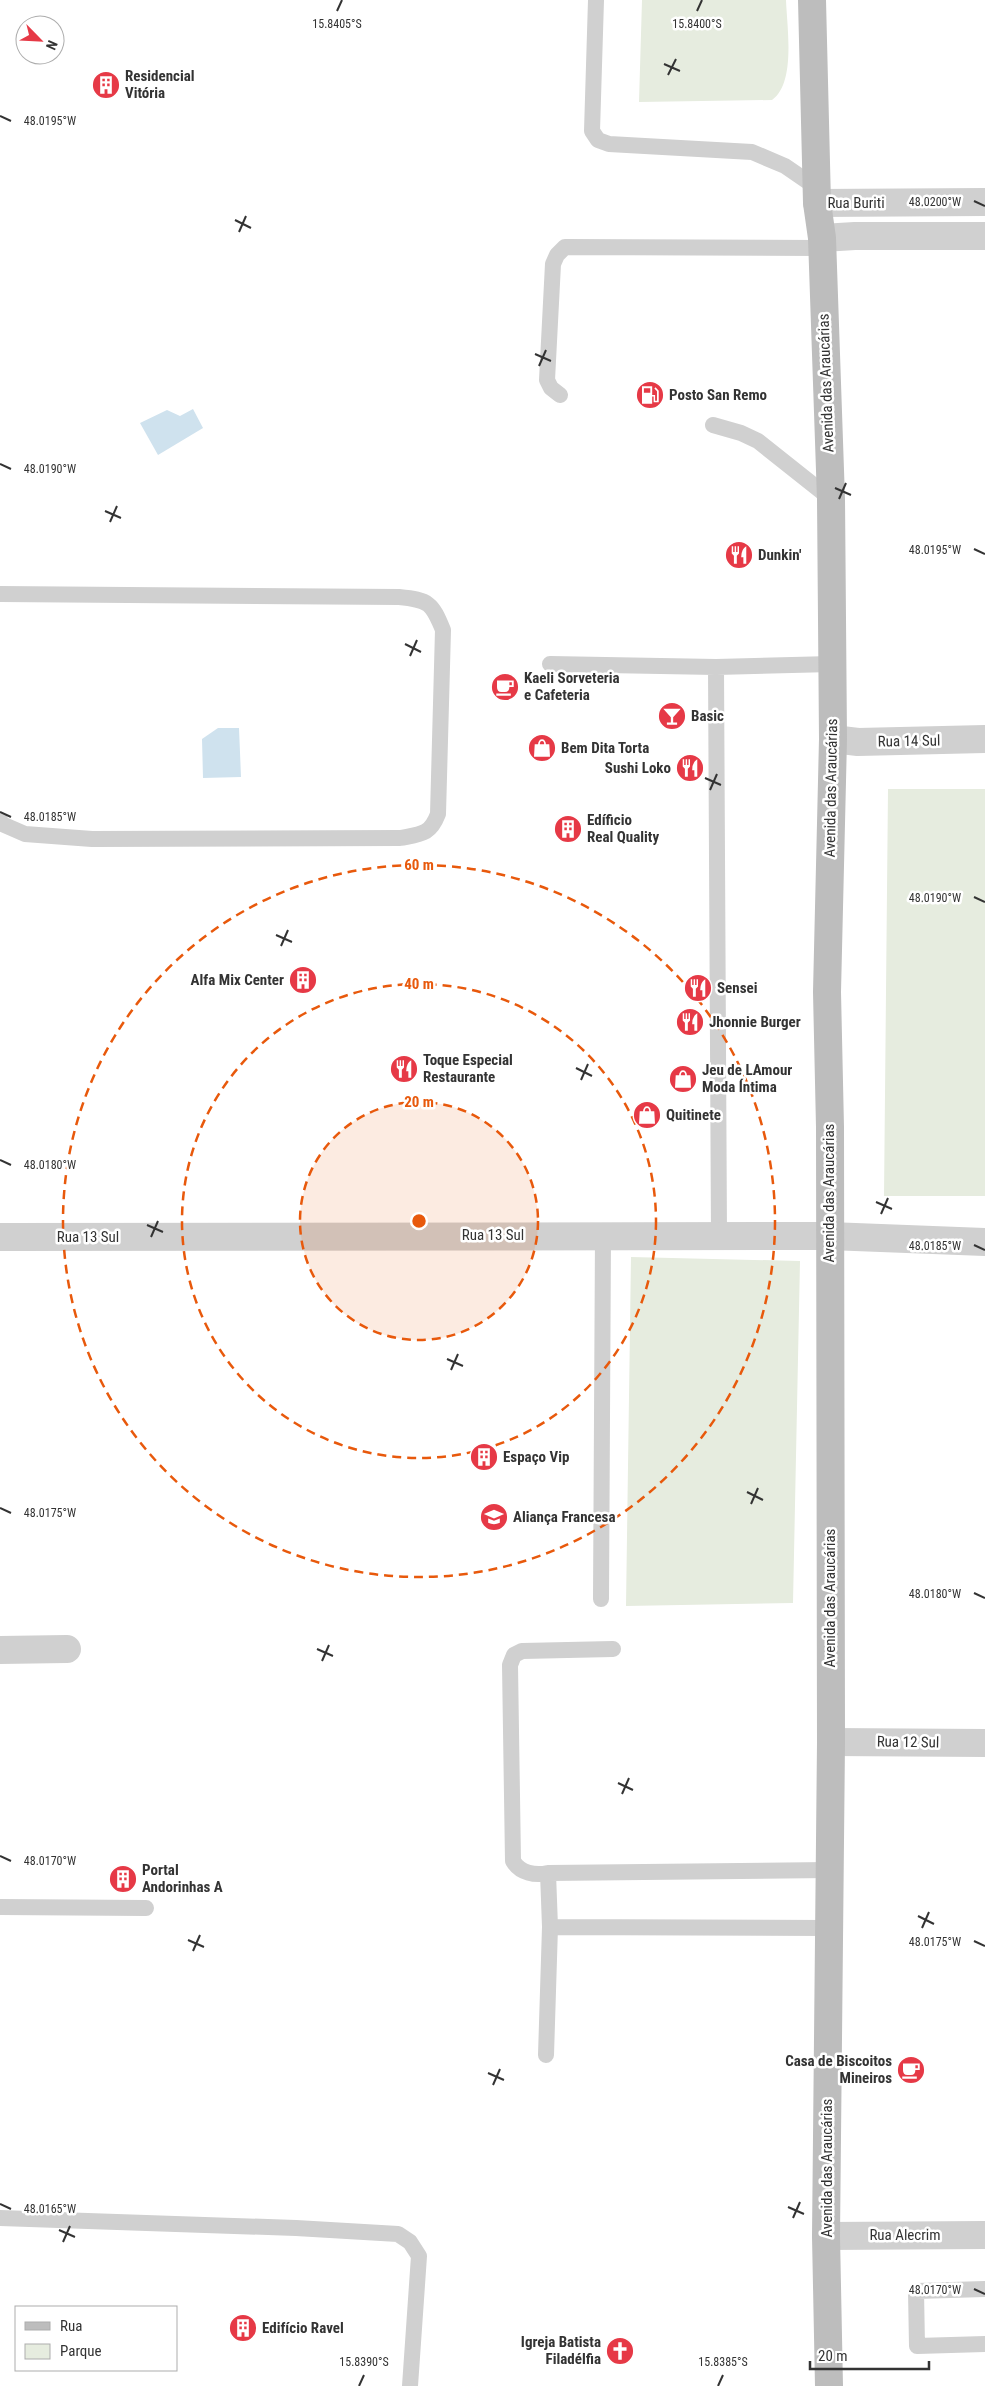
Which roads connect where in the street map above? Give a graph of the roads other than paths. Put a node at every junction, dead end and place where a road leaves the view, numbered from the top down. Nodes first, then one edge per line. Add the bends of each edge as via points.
1 (596, 0) edge
2 (812, 0) edge
3 (817, 195) junction
4 (985, 202) edge
5 (985, 236) edge
6 (821, 243) junction
7 (560, 395) dead end
8 (713, 425) dead end
9 (831, 499) junction
10 (0, 594) edge
11 (550, 664) dead end
12 (832, 664) junction
13 (716, 667) junction
14 (833, 739) junction
15 (985, 739) edge
16 (0, 820) edge
17 (604, 1235) junction
18 (719, 1236) junction
19 (829, 1236) junction
20 (0, 1237) edge
21 (985, 1242) edge
22 (601, 1599) dead end
23 (68, 1649) dead end
24 (613, 1649) dead end
25 (0, 1650) edge
26 (831, 1742) junction
27 (985, 1743) edge
28 (829, 1870) junction
29 (548, 1873) junction
30 (0, 1907) edge
31 (146, 1908) dead end
32 (550, 1927) junction
33 (829, 1928) junction
34 (546, 2055) dead end
35 (0, 2218) edge
36 (985, 2235) edge
37 (826, 2236) junction
38 (985, 2289) edge
39 (985, 2344) edge
40 (410, 2386) edge
41 (829, 2386) edge

1 - 3 lane via 592,131 598,140 609,144 752,152 785,166
2 - 3 main road, Avenida das Araucárias
3 - 4 street, Rua Buriti
3 - 6 main road, Avenida das Araucárias
5 - 6 street via 855,236
6 - 7 lane via 566,247 553,264 547,380
6 - 9 main road, Avenida das Araucárias
8 - 9 lane via 758,441
9 - 12 main road, Avenida das Araucárias
10 - 16 lane via 399,597 422,600 434,609 443,630 438,814 433,826 423,834 400,838 92,839 25,834 2,824
11 - 13 lane
12 - 13 lane
12 - 14 main road, Avenida das Araucárias
13 - 18 lane
14 - 15 street, Rua 14 Sul via 858,742
14 - 19 main road, Avenida das Araucárias via 827,992
17 - 18 street, Rua 13 Sul
17 - 20 street, Rua 13 Sul
17 - 22 lane
18 - 19 street, Rua 13 Sul
19 - 21 street, Rua 13 Sul
19 - 26 main road, Avenida das Araucárias
23 - 25 street
24 - 29 lane via 522,1651 514,1655 510,1665 513,1861 516,1867 537,1875
26 - 27 street, Rua 12 Sul
26 - 28 main road, Avenida das Araucárias
28 - 29 lane
28 - 33 main road, Avenida das Araucárias
29 - 32 lane
30 - 31 lane
32 - 33 lane
32 - 34 lane
33 - 37 main road, Avenida das Araucárias
35 - 40 lane via 398,2234 410,2242 420,2256
36 - 37 street, Rua Alecrim
37 - 41 main road, Avenida das Araucárias
38 - 39 lane via 916,2291 917,2346

